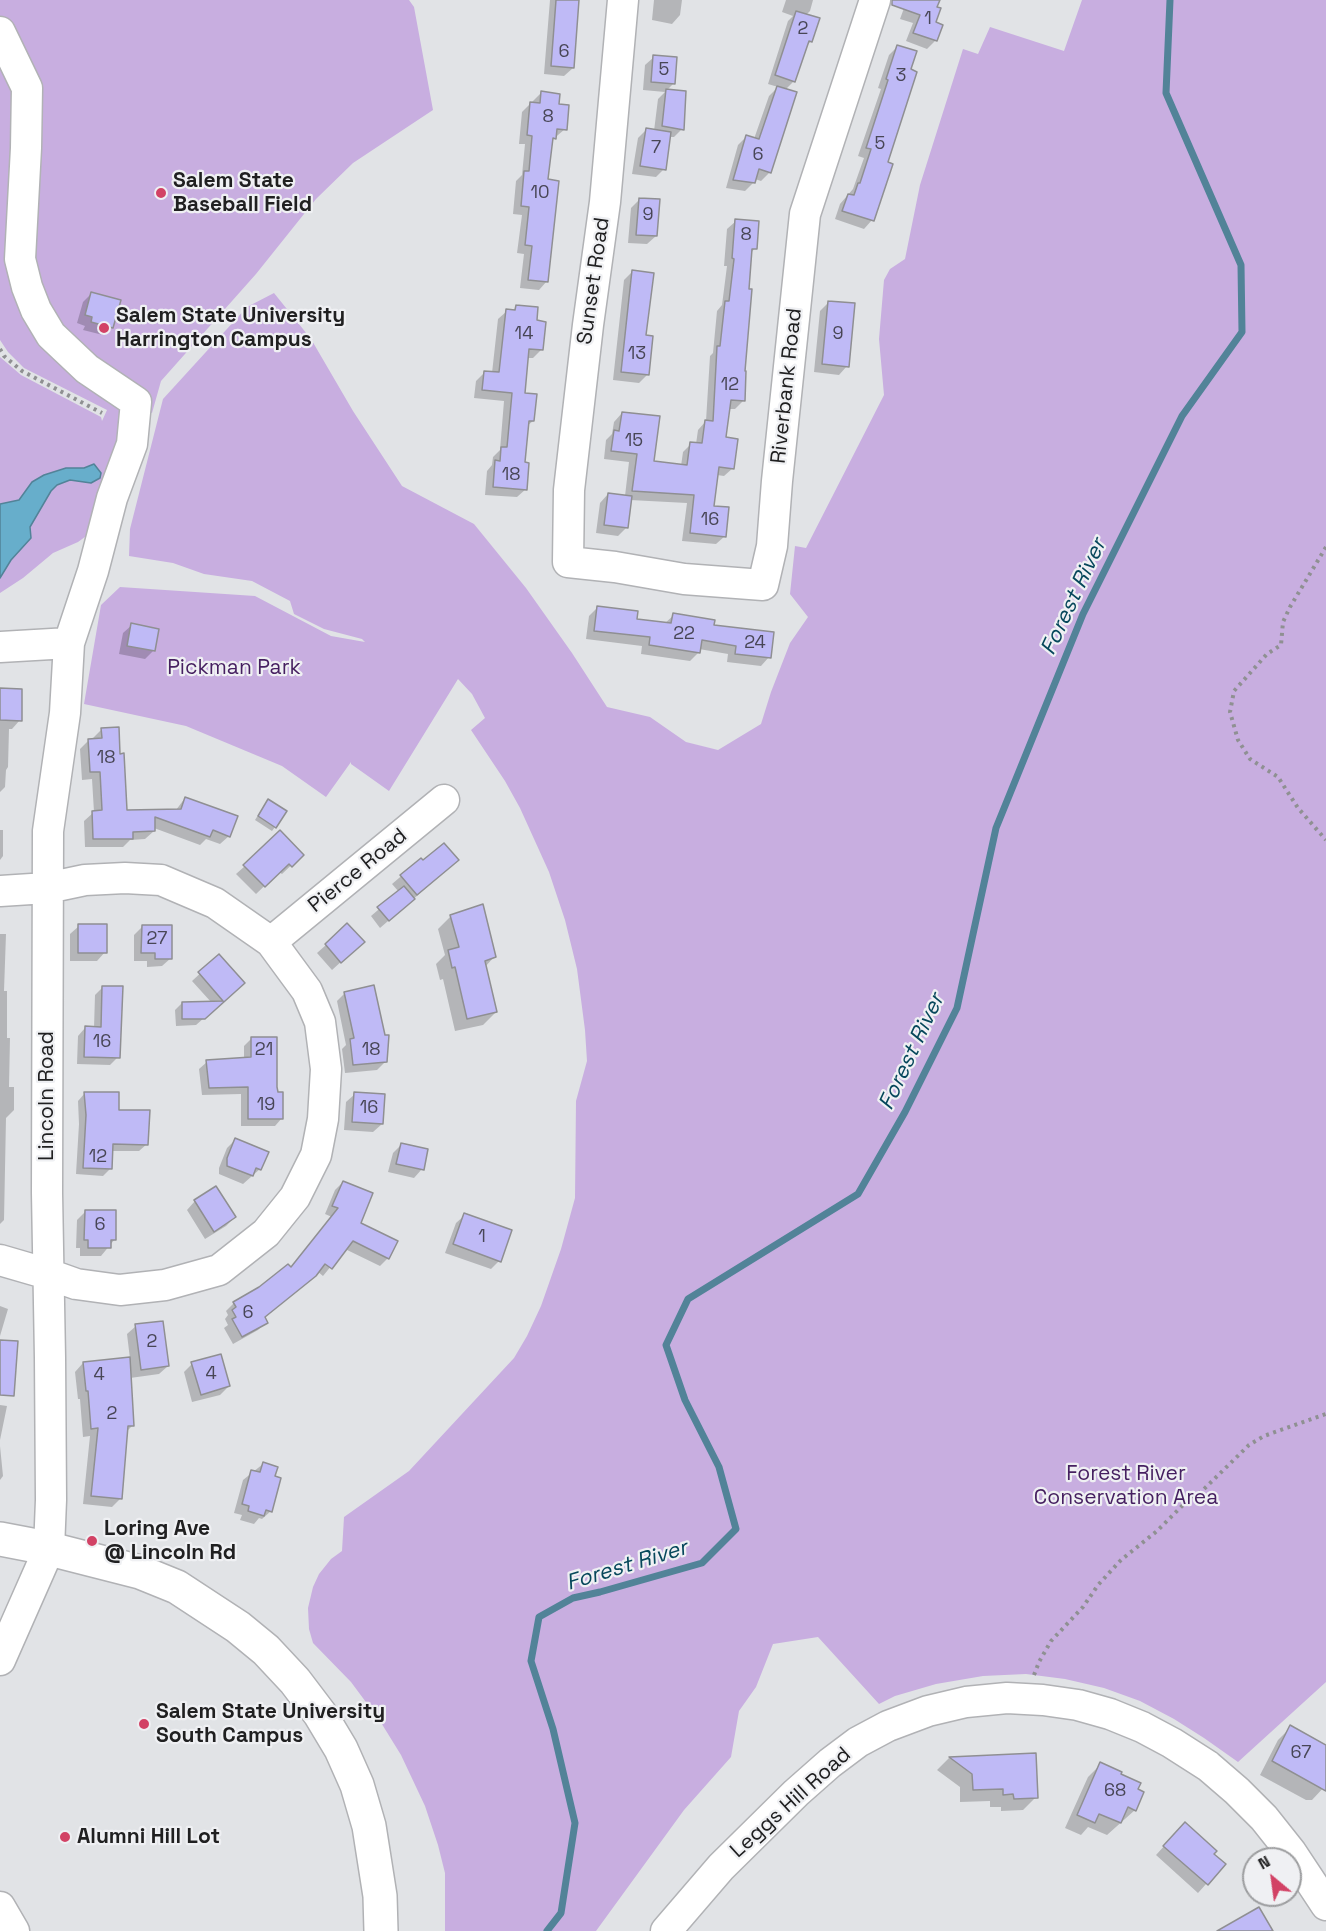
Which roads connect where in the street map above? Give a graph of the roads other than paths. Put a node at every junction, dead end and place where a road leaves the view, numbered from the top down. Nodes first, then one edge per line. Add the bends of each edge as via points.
1 (623, 0) edge
2 (874, 0) edge
3 (0, 32) edge
4 (568, 562) joint
5 (69, 643) junction
6 (0, 648) edge
7 (444, 800) dead end
8 (47, 888) junction
9 (0, 891) edge
10 (272, 942) junction
11 (0, 1260) edge
12 (48, 1274) junction
13 (0, 1539) edge
14 (49, 1549) junction
15 (0, 1659) edge
16 (1326, 1905) edge
17 (0, 1907) edge
18 (14, 1931) edge
19 (381, 1931) edge
20 (666, 1931) edge

1 - 4 street, Sunset Road via 605,202 569,490
2 - 4 street, Riverbank Road via 805,214 772,546 763,585 684,579
3 - 5 street, Lincoln Road via 27,88 20,259 27,288 51,335 87,369 136,402 132,444
5 - 6 street
5 - 8 street, Lincoln Road via 65,713 48,831
7 - 10 street, Pierce Road
8 - 9 street
8 - 10 street via 85,879 160,880 215,903
8 - 12 street, Lincoln Road
10 - 12 street via 307,991 320,1022 327,1069 316,1155 295,1197 266,1233 219,1270 165,1285 120,1290 76,1284
11 - 12 street
12 - 14 street, Lincoln Road
13 - 14 highway
14 - 15 street
14 - 19 highway via 140,1572 177,1587 238,1627 295,1681 331,1731 357,1785 369,1826
16 - 20 street, Leggs Hill Road via 1264,1818 1208,1766 1162,1737 1110,1714 1078,1705 1007,1698 928,1711 858,1742 796,1793 721,1867
17 - 18 street

